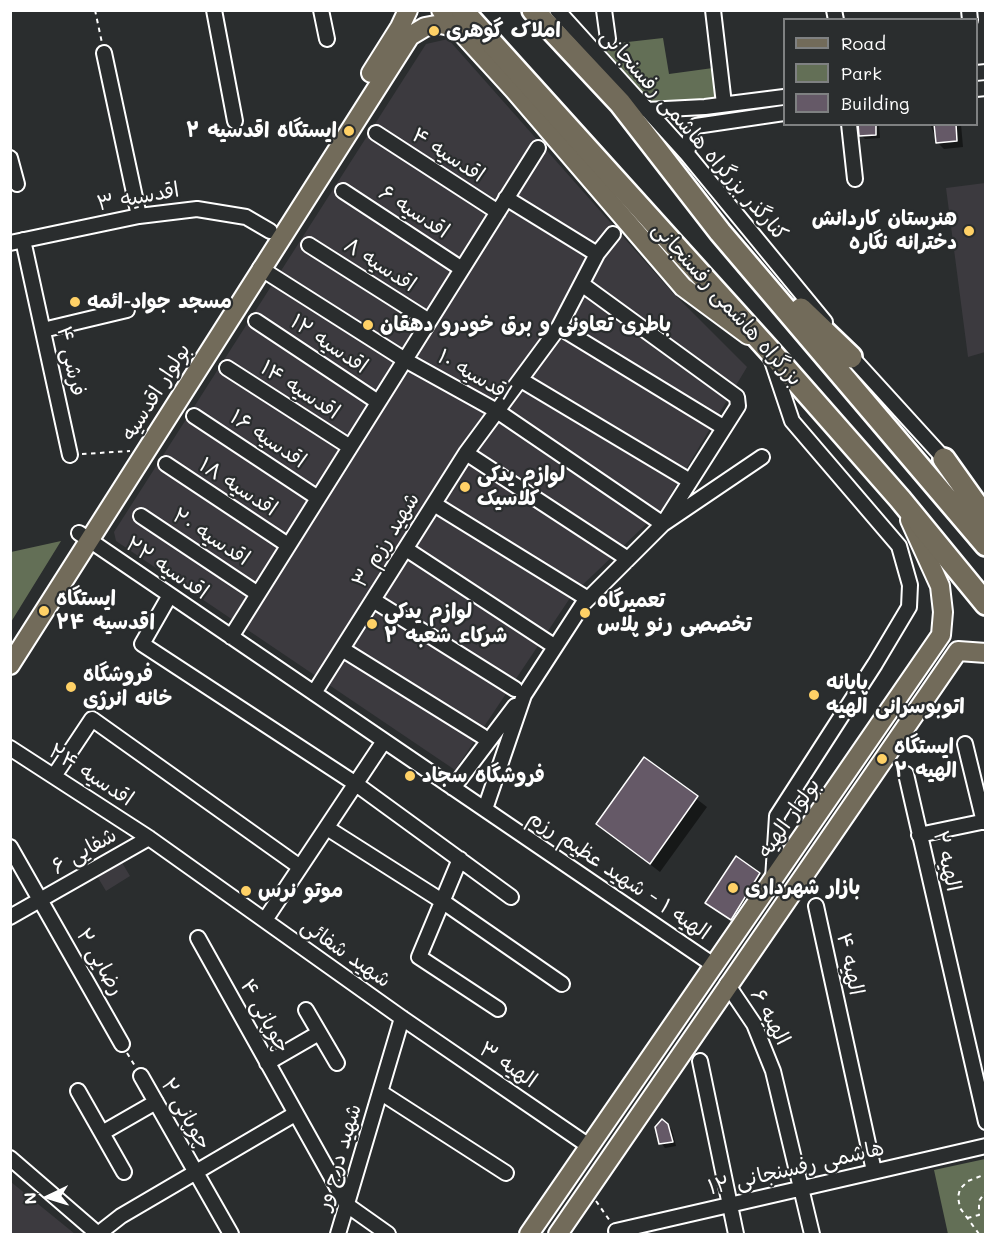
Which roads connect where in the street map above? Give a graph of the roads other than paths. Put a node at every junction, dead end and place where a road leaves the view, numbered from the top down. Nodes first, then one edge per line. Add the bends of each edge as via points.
1 (214, 10) edge
2 (321, 10) edge
3 (408, 10) edge
4 (441, 10) edge
5 (533, 10) edge
6 (557, 10) edge
7 (604, 10) edge
8 (713, 10) edge
9 (467, 19) edge
10 (327, 39) dead end
11 (608, 39) dead end
12 (104, 53) road end
13 (783, 97) edge
14 (724, 104) junction
15 (705, 107) junction
16 (646, 110) junction
17 (783, 113) edge
18 (235, 121) dead end
19 (706, 123) junction
20 (849, 126) edge
21 (376, 133) dead end
22 (538, 148) dead end
23 (687, 154) junction
24 (10, 158) edge
25 (855, 179) dead end
26 (16, 184) dead end
27 (343, 191) dead end
28 (506, 198) junction
29 (498, 212) junction
30 (140, 216) junction
31 (270, 231) junction
32 (720, 232) junction
33 (613, 234) dead end
34 (17, 242) edge
35 (309, 245) dead end
36 (597, 254) junction
37 (260, 268) junction
38 (462, 269) junction
39 (583, 285) junction
40 (127, 310) dead end
41 (256, 321) dead end
42 (429, 321) junction
43 (559, 327) junction
44 (42, 330) junction
45 (769, 350) junction
46 (850, 357) junction
47 (405, 360) junction
48 (227, 368) dead end
49 (521, 380) junction
50 (378, 402) junction
51 (497, 411) junction
52 (194, 416) dead end
53 (723, 427) junction
54 (350, 447) junction
55 (466, 453) junction
56 (70, 455) road end
57 (762, 457) dead end
58 (944, 459) junction
59 (165, 464) dead end
60 (690, 481) junction
61 (318, 498) junction
62 (900, 499) junction
63 (434, 504) junction
64 (986, 507) edge
65 (141, 516) dead end
66 (986, 518) edge
67 (663, 524) junction
68 (84, 537) junction
69 (288, 545) junction
70 (986, 545) edge
71 (406, 549) junction
72 (628, 559) junction
73 (258, 594) junction
74 (170, 595) junction
75 (588, 599) junction
76 (373, 600) junction
77 (986, 604) edge
78 (941, 635) junction
79 (231, 637) junction
80 (10, 642) edge
81 (554, 646) junction
82 (342, 649) junction
83 (958, 651) junction
84 (986, 653) edge
85 (10, 665) edge
86 (519, 692) junction
87 (314, 693) junction
88 (482, 736) dead end
89 (384, 741) junction
90 (965, 744) dead end
91 (10, 748) edge
92 (906, 774) dead end
93 (54, 776) junction
94 (356, 784) junction
95 (453, 788) junction
96 (485, 809) junction
97 (985, 821) edge
98 (327, 828) junction
99 (919, 835) junction
100 (149, 838) junction
101 (10, 847) edge
102 (460, 859) junction
103 (300, 867) junction
104 (773, 879) junction
105 (511, 897) dead end
106 (41, 900) junction
107 (442, 901) junction
108 (816, 906) dead end
109 (10, 917) edge
110 (265, 920) junction
111 (198, 938) dead end
112 (715, 966) junction
113 (562, 984) dead end
114 (727, 984) junction
115 (498, 1009) dead end
116 (306, 1010) dead end
117 (402, 1018) junction
118 (319, 1033) junction
119 (122, 1044) road end
120 (700, 1061) dead end
121 (267, 1063) junction
122 (337, 1063) dead end
123 (141, 1076) road end
124 (78, 1091) dead end
125 (380, 1092) junction
126 (156, 1102) junction
127 (295, 1114) junction
128 (986, 1122) edge
129 (102, 1133) junction
130 (589, 1146) junction
131 (986, 1146) edge
132 (10, 1158) edge
133 (874, 1171) junction
134 (124, 1172) dead end
135 (196, 1172) junction
136 (506, 1173) dead end
137 (802, 1187) junction
138 (730, 1204) junction
139 (347, 1205) junction
140 (616, 1233) edge
141 (98, 1234) edge
142 (231, 1234) edge
143 (338, 1234) edge
144 (388, 1234) edge
145 (529, 1234) edge
146 (558, 1234) edge
147 (736, 1234) edge
148 (812, 1234) edge

1 - 18 street
2 - 10 street
3 - 31 main road, بولوار اقدسیه
4 - 9 main road
5 - 32 highway, بزرگراه هاشمی رفسنجانی via 620,103
6 - 16 street, کنارگذر بزرگراه هاشمی رفسنجانی
7 - 11 street
8 - 14 street
9 - 37 main road, بولوار اقدسیه via 425,27 410,36
9 - 45 highway, بزرگراه هاشمی رفسنجانی
12 - 30 street
13 - 14 street
14 - 15 street
15 - 16 street
15 - 19 street via 698,115
16 - 23 street, کنارگذر بزرگراه هاشمی رفسنجانی
17 - 19 street
19 - 23 street via 691,132
20 - 25 street
21 - 29 street, اقدسیه ۴
22 - 28 street
23 - 46 street, کنارگذر بزرگراه هاشمی رفسنجانی via 807,296
24 - 26 street
27 - 38 street, اقدسیه ۶
28 - 29 street
28 - 36 street
29 - 38 street
30 - 31 street, اقدسیه ۳ via 197,209 246,218
30 - 34 street, اقدسیه ۳
31 - 68 main road, بولوار اقدسیه via 131,451
32 - 46 highway
32 - 70 highway, بزرگراه هاشمی رفسنجانی
33 - 36 street, شهید رزم ۳
34 - 44 street, فرشی ۴
35 - 42 street, اقدسیه ۸
36 - 39 street, شهید رزم ۳
37 - 47 street, اقدسیه ۱۰
37 - 68 main road, بولوار اقدسیه
38 - 42 street
39 - 43 street, شهید رزم ۳
39 - 53 street via 737,397 738,406
40 - 44 street
41 - 50 street, اقدسیه ۱۲
42 - 47 street
43 - 49 street, شهید رزم ۳
43 - 53 street
44 - 56 street, فرشی ۴
45 - 62 highway, بزرگراه هاشمی رفسنجانی
45 - 104 street via 792,421 899,546 910,585 909,607 777,816
46 - 58 street, کنارگذر بزرگراه هاشمی رفسنجانی
47 - 50 street
47 - 51 street, اقدسیه ۱۰
48 - 54 street, اقدسیه ۱۴
49 - 51 street, شهید رزم ۳
49 - 60 street
50 - 54 street
51 - 55 street, شهید رزم ۳
51 - 67 street, اقدسیه ۱۰
52 - 61 street, اقدسیه ۱۶
53 - 60 street
54 - 61 street
55 - 63 street, شهید رزم ۳
55 - 72 street
57 - 67 street
58 - 64 street, کنارگذر بزرگراه هاشمی رفسنجانی
58 - 66 highway
59 - 69 street, اقدسیه ۱۸
60 - 67 street
61 - 69 street
62 - 77 highway, بزرگراه هاشمی رفسنجانی
62 - 78 main road via 940,586
63 - 71 street, شهید رزم ۳
63 - 75 street
65 - 73 street, اقدسیه ۲۰
67 - 72 street
68 - 74 street, اقدسیه ۲۲
68 - 80 main road, بولوار اقدسیه
68 - 85 main road, بولوار اقدسیه
69 - 73 street
71 - 76 street, شهید رزم ۳
71 - 81 street
72 - 75 street
73 - 79 street
74 - 79 street, اقدسیه ۲۲
74 - 94 street via 142,644
75 - 81 street
76 - 82 street, شهید رزم ۳
76 - 86 street
78 - 83 main road via 953,639
78 - 104 main road, بولوار الهیه
79 - 87 street, الهیه ۱ - شهید عظیم رزم
81 - 86 street
82 - 87 street, شهید رزم ۳
82 - 88 street
83 - 84 main road
83 - 114 main road, بولوار الهیه
86 - 95 street
86 - 96 street
87 - 89 street, الهیه ۱ - شهید عظیم رزم
89 - 94 street
89 - 95 street, الهیه ۱ - شهید عظیم رزم
90 - 97 street
91 - 93 street, اقدسیه ۲۴
92 - 99 street, الهیه ۲
93 - 100 street, اقدسیه ۲۴
93 - 103 street via 92,719
94 - 98 street
94 - 102 street
95 - 96 street, الهیه ۱ - شهید عظیم رزم
96 - 112 street, الهیه ۱ - شهید عظیم رزم
97 - 99 street
98 - 103 street
98 - 107 street
99 - 128 street, الهیه ۲
100 - 106 street, شفایی ۶
100 - 110 street, شهید شفائی
101 - 106 street, رضایی ۲
102 - 105 street
102 - 107 street
103 - 110 street
104 - 112 main road, بولوار الهیه
106 - 109 street, شفایی ۶
106 - 119 street, رضایی ۲
107 - 113 street
107 - 115 street via 419,957
108 - 133 street, الهیه ۴
110 - 117 street, شهید شفائی
111 - 121 street, چوپانی ۴
112 - 130 main road, بولوار الهیه
114 - 137 street, الهیه ۶ via 754,1024 773,1071
114 - 146 main road, بولوار الهیه
116 - 118 street
117 - 125 street, شهید درج ور
117 - 130 street, الهیه ۳
118 - 121 street
118 - 122 street
120 - 138 street
121 - 127 street, چوپانی ۴
123 - 126 street, چوپانی ۲
124 - 129 street
125 - 136 street
125 - 139 street, شهید درج ور
126 - 129 street
126 - 135 street, چوپانی ۲
127 - 135 street
127 - 139 street, چوپانی ۴
129 - 134 street
130 - 145 main road, بولوار الهیه
131 - 133 street, هاشمی رفسنجانی ۱۲
132 - 141 street
133 - 137 street, هاشمی رفسنجانی ۱۲
135 - 141 street
135 - 142 street, چوپانی ۲
137 - 138 street, هاشمی رفسنجانی ۱۲
137 - 148 street, الهیه ۶
138 - 140 street, هاشمی رفسنجانی ۱۲
138 - 147 street
139 - 143 street, شهید درج ور
139 - 144 street

